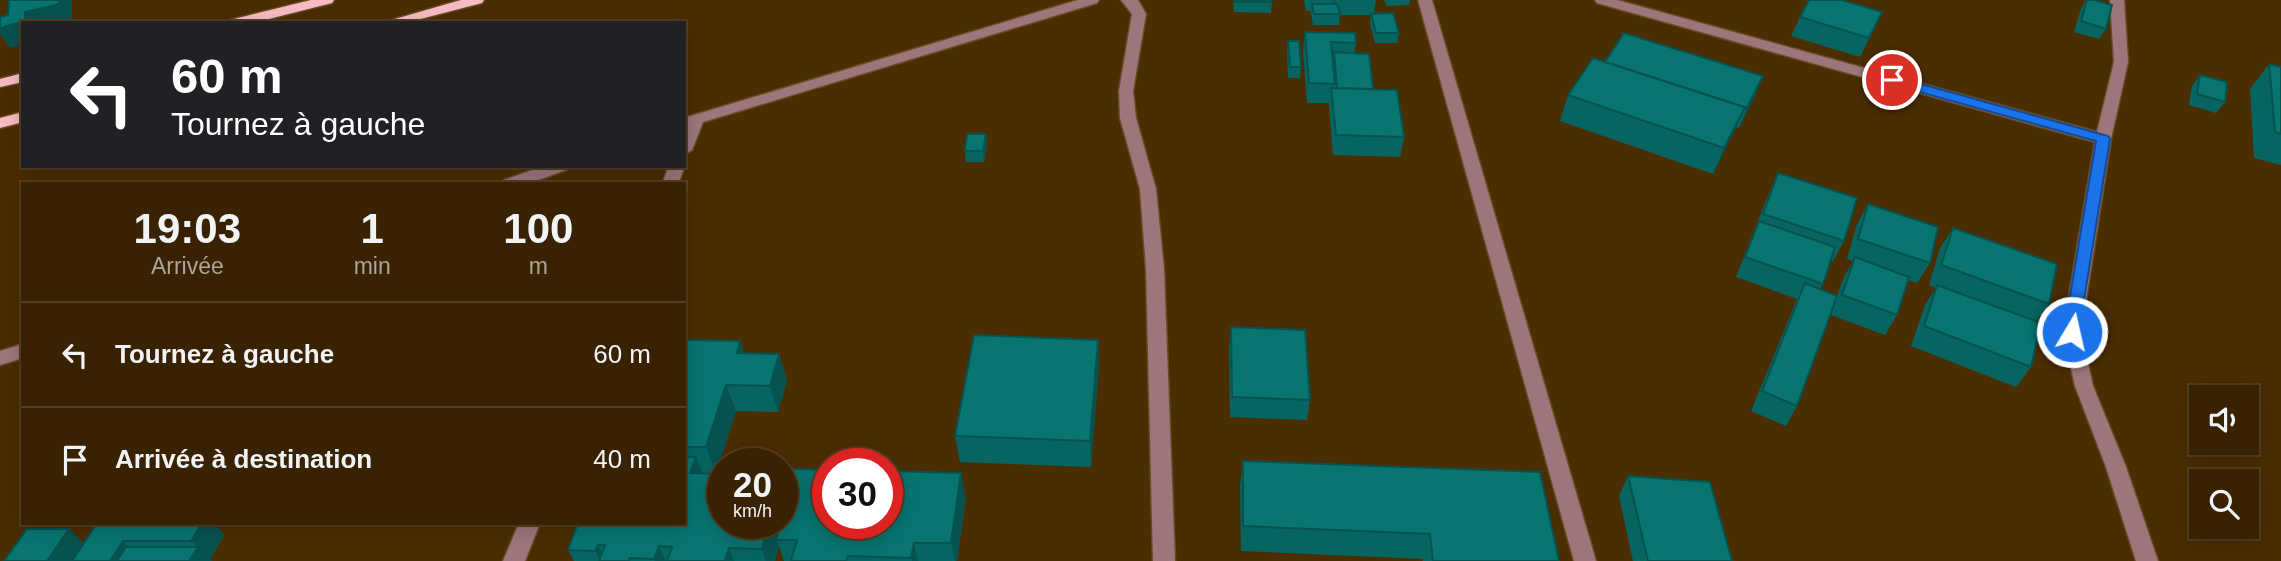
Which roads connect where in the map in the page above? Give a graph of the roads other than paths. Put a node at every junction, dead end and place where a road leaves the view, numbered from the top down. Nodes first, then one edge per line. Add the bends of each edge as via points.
1 (327, 0) edge
2 (477, 0) edge
3 (1092, 0) edge
4 (1128, 0) edge
5 (1425, 0) edge
6 (1602, 0) edge
7 (2117, 0) edge
8 (243, 21) edge
9 (396, 21) edge
10 (21, 78) edge
11 (0, 83) edge
12 (21, 117) edge
13 (691, 121) edge
14 (0, 122) edge
15 (2103, 139) junction
16 (686, 142) edge
17 (555, 168) edge
18 (516, 182) edge
19 (21, 352) edge
20 (0, 358) edge
21 (529, 525) edge
22 (514, 561) edge
23 (1164, 561) edge
24 (1585, 561) edge
25 (2147, 561) edge

1 - 8 main road
2 - 9 main road
3 - 13 street
4 - 23 street via 1139,14 1126,91 1128,118 1148,189 1154,256
5 - 24 street
6 - 15 street
7 - 15 street via 2120,62
10 - 11 main road
12 - 14 main road
13 - 16 street
15 - 25 street via 2072,332 2084,386
17 - 18 street
19 - 20 street
21 - 22 street

